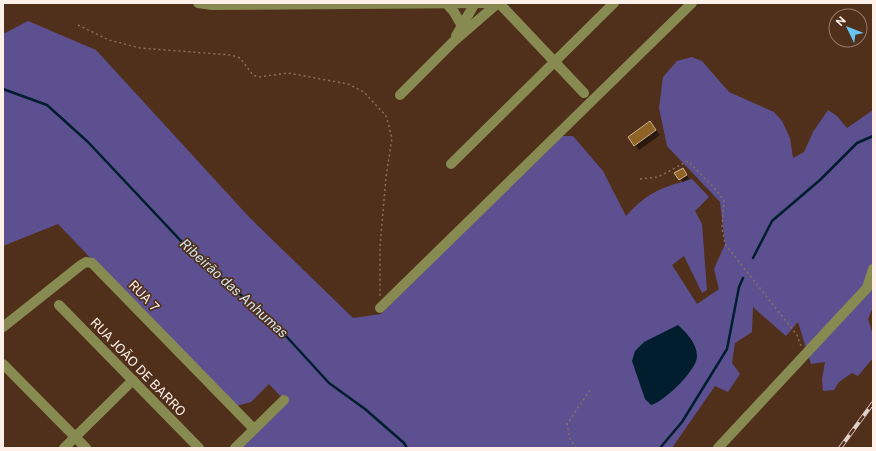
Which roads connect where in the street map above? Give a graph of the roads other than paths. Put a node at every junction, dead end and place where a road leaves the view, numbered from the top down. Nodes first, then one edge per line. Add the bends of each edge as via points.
1 (198, 3) edge
2 (475, 3) edge
3 (486, 3) edge
4 (499, 3) edge
5 (614, 3) edge
6 (692, 3) edge
7 (446, 4) edge
8 (462, 26) junction
9 (453, 42) junction
10 (554, 61) junction
11 (584, 93) dead end
12 (400, 95) dead end
13 (451, 164) dead end
14 (873, 269) edge
15 (59, 305) dead end
16 (380, 308) road end
17 (3, 327) edge
18 (3, 364) edge
19 (133, 380) junction
20 (284, 400) dead end
21 (254, 429) junction
22 (75, 437) junction
23 (64, 448) edge
24 (86, 448) edge
25 (199, 448) edge
26 (235, 448) edge
27 (718, 448) edge

1 - 7 street
2 - 3 street
2 - 7 street
2 - 8 street
4 - 9 street
4 - 10 street
5 - 10 street
6 - 16 street
7 - 8 street
8 - 9 street
9 - 12 street
10 - 11 street
10 - 13 street
14 - 27 street via 867,288
15 - 19 street, RUA JOÃO DE BARRO
17 - 21 street, RUA 7 via 81,265 86,262 92,263
18 - 22 street
19 - 22 street
19 - 25 street, RUA JOÃO DE BARRO
20 - 21 street
21 - 26 street
22 - 23 street
22 - 24 street

